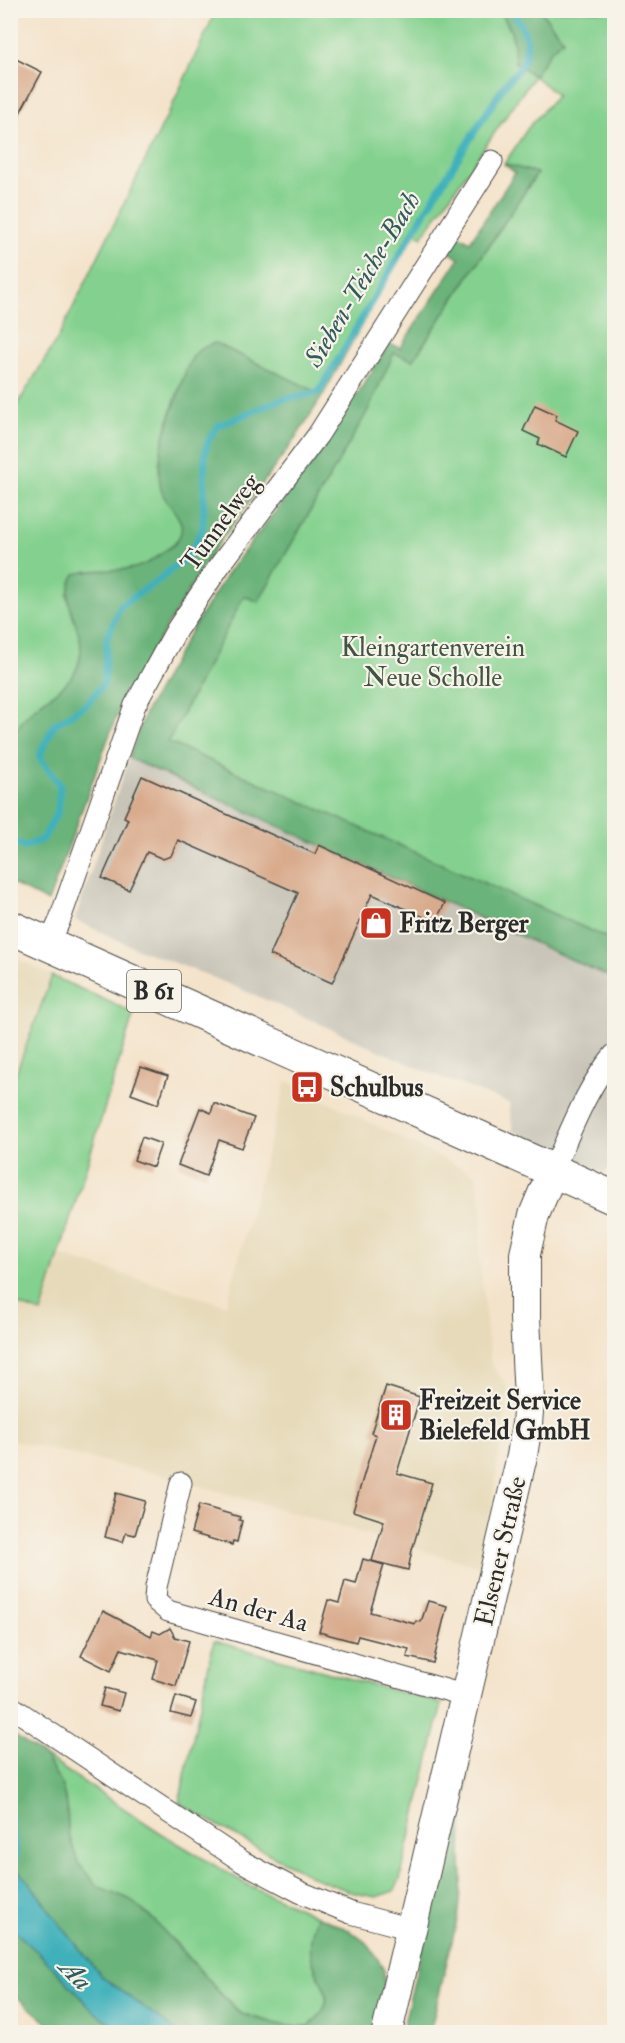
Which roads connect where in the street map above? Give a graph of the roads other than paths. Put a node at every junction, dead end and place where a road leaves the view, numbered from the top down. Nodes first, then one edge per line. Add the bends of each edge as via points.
1 (492, 161) dead end
2 (10, 927) edge
3 (49, 944) junction
4 (615, 1055) edge
5 (553, 1170) junction
6 (615, 1198) edge
7 (181, 1483) dead end
8 (467, 1696) junction
9 (10, 1706) edge
10 (411, 1929) junction
11 (387, 2032) edge

1 - 3 street, Tunnelweg via 318,435 177,629 135,705
2 - 3 main road, B 61
3 - 5 main road, B 61
4 - 5 street via 585,1101
5 - 6 main road, B 61
5 - 8 main road, Elsener Straße via 534,1215 525,1254 529,1399 522,1456
7 - 8 street, An der Aa via 156,1587 155,1600 168,1611
8 - 10 main road, Elsener Straße
9 - 10 street via 243,1862 351,1913
10 - 11 main road, Elsener Straße

